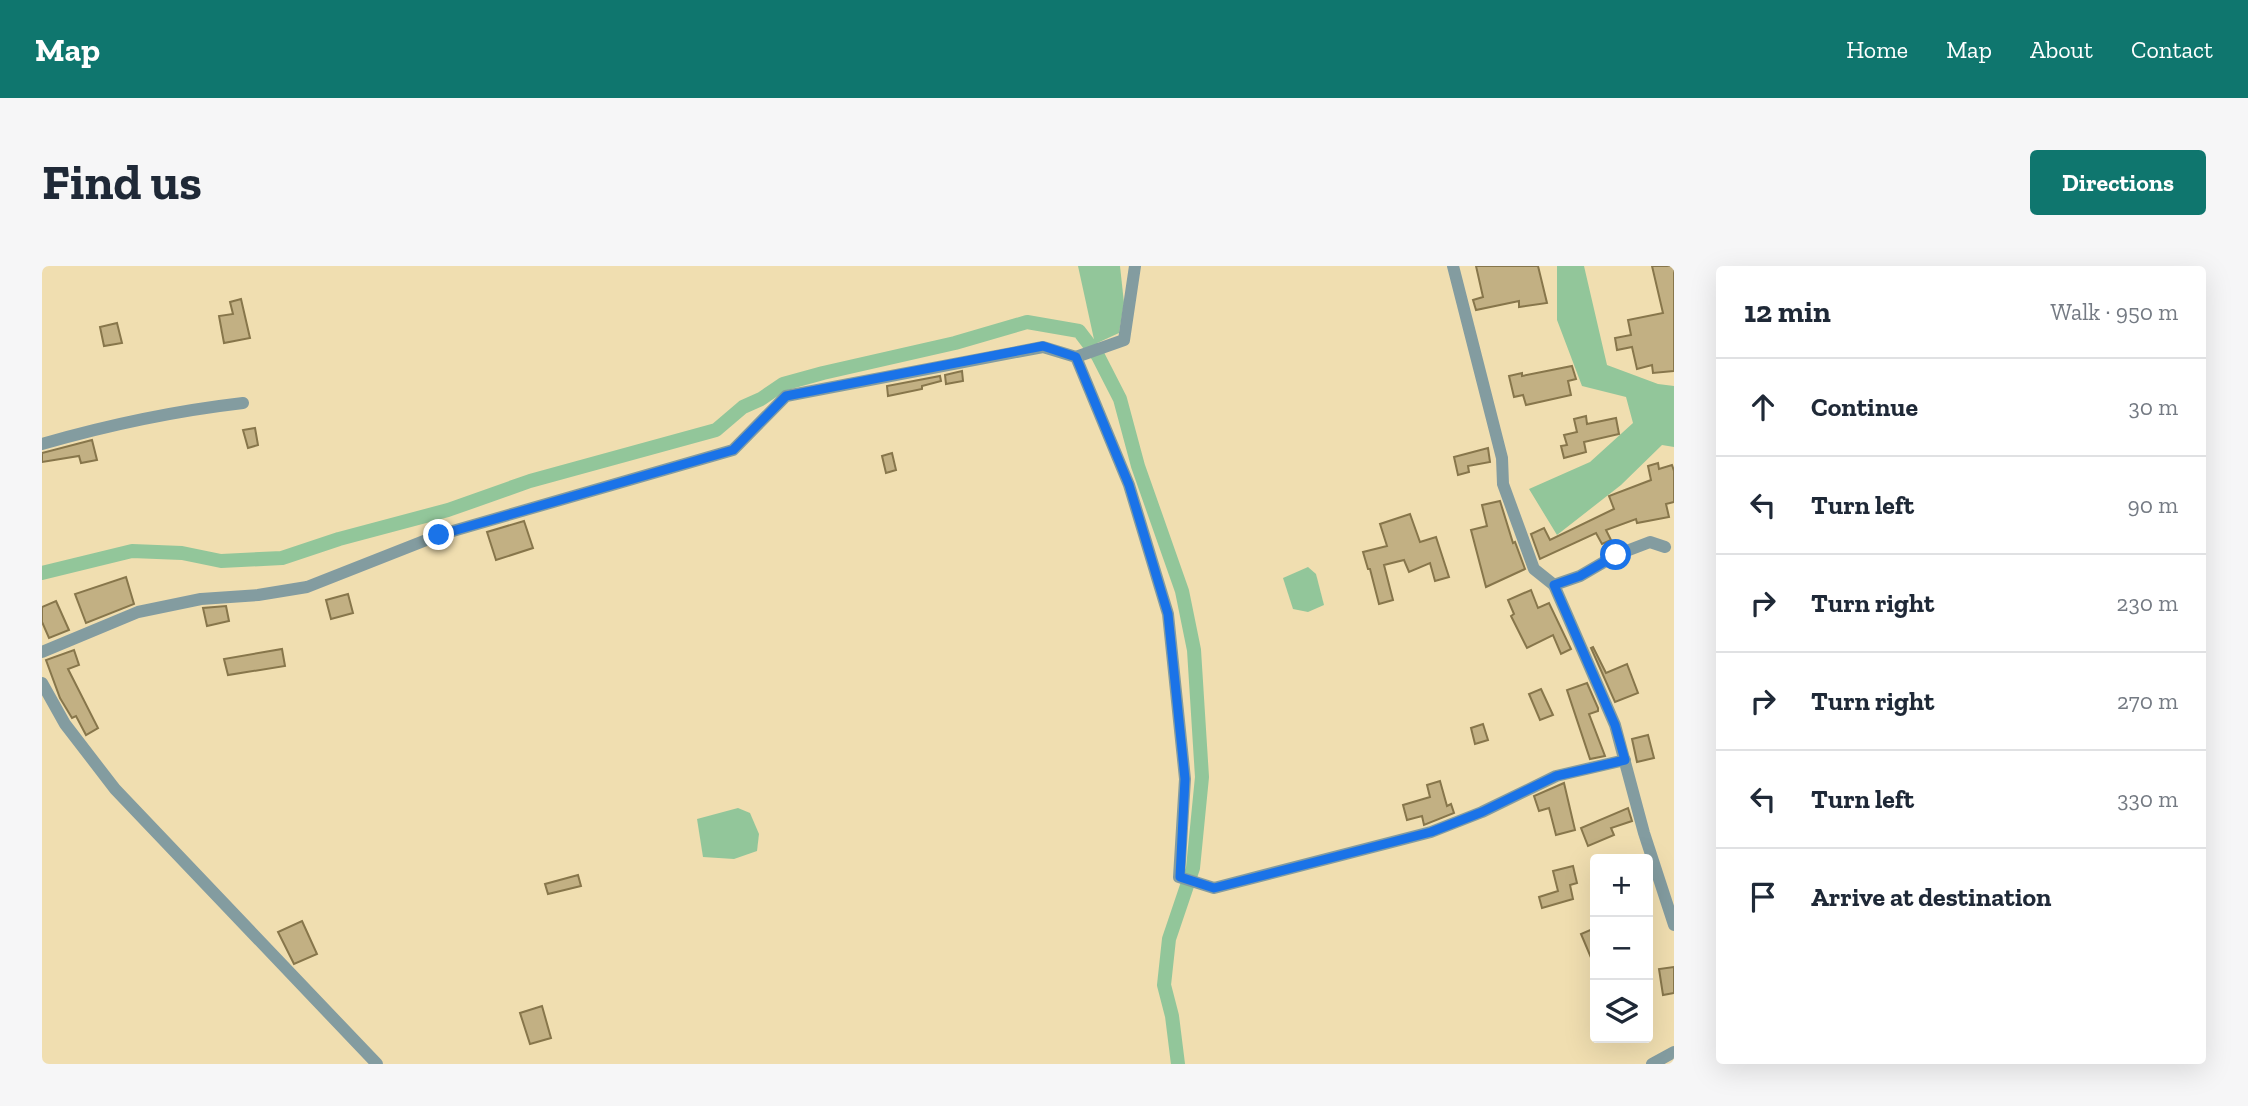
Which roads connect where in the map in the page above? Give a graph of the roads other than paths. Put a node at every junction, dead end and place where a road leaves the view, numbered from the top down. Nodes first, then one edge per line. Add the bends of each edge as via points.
1 (1135, 266) edge
2 (1453, 266) edge
3 (1076, 357) junction
4 (243, 403) dead end
5 (42, 444) edge
6 (1665, 547) dead end
7 (1554, 585) junction
8 (42, 652) edge
9 (42, 683) edge
10 (1625, 760) junction
11 (1674, 925) edge
12 (1674, 1052) edge
13 (377, 1064) edge
14 (1652, 1064) edge

1 - 3 street via 1125,340
2 - 7 street via 1502,458 1503,484 1534,569
3 - 8 street via 1043,346 786,396 733,450 439,535 307,587 201,599 138,612
3 - 10 street via 1129,485 1168,614 1185,779 1180,877 1214,888 1431,832 1556,776
4 - 5 street via 182,410
6 - 7 street via 1650,542
7 - 10 street via 1615,725
9 - 13 street via 65,724 115,789
10 - 11 street
12 - 14 street

